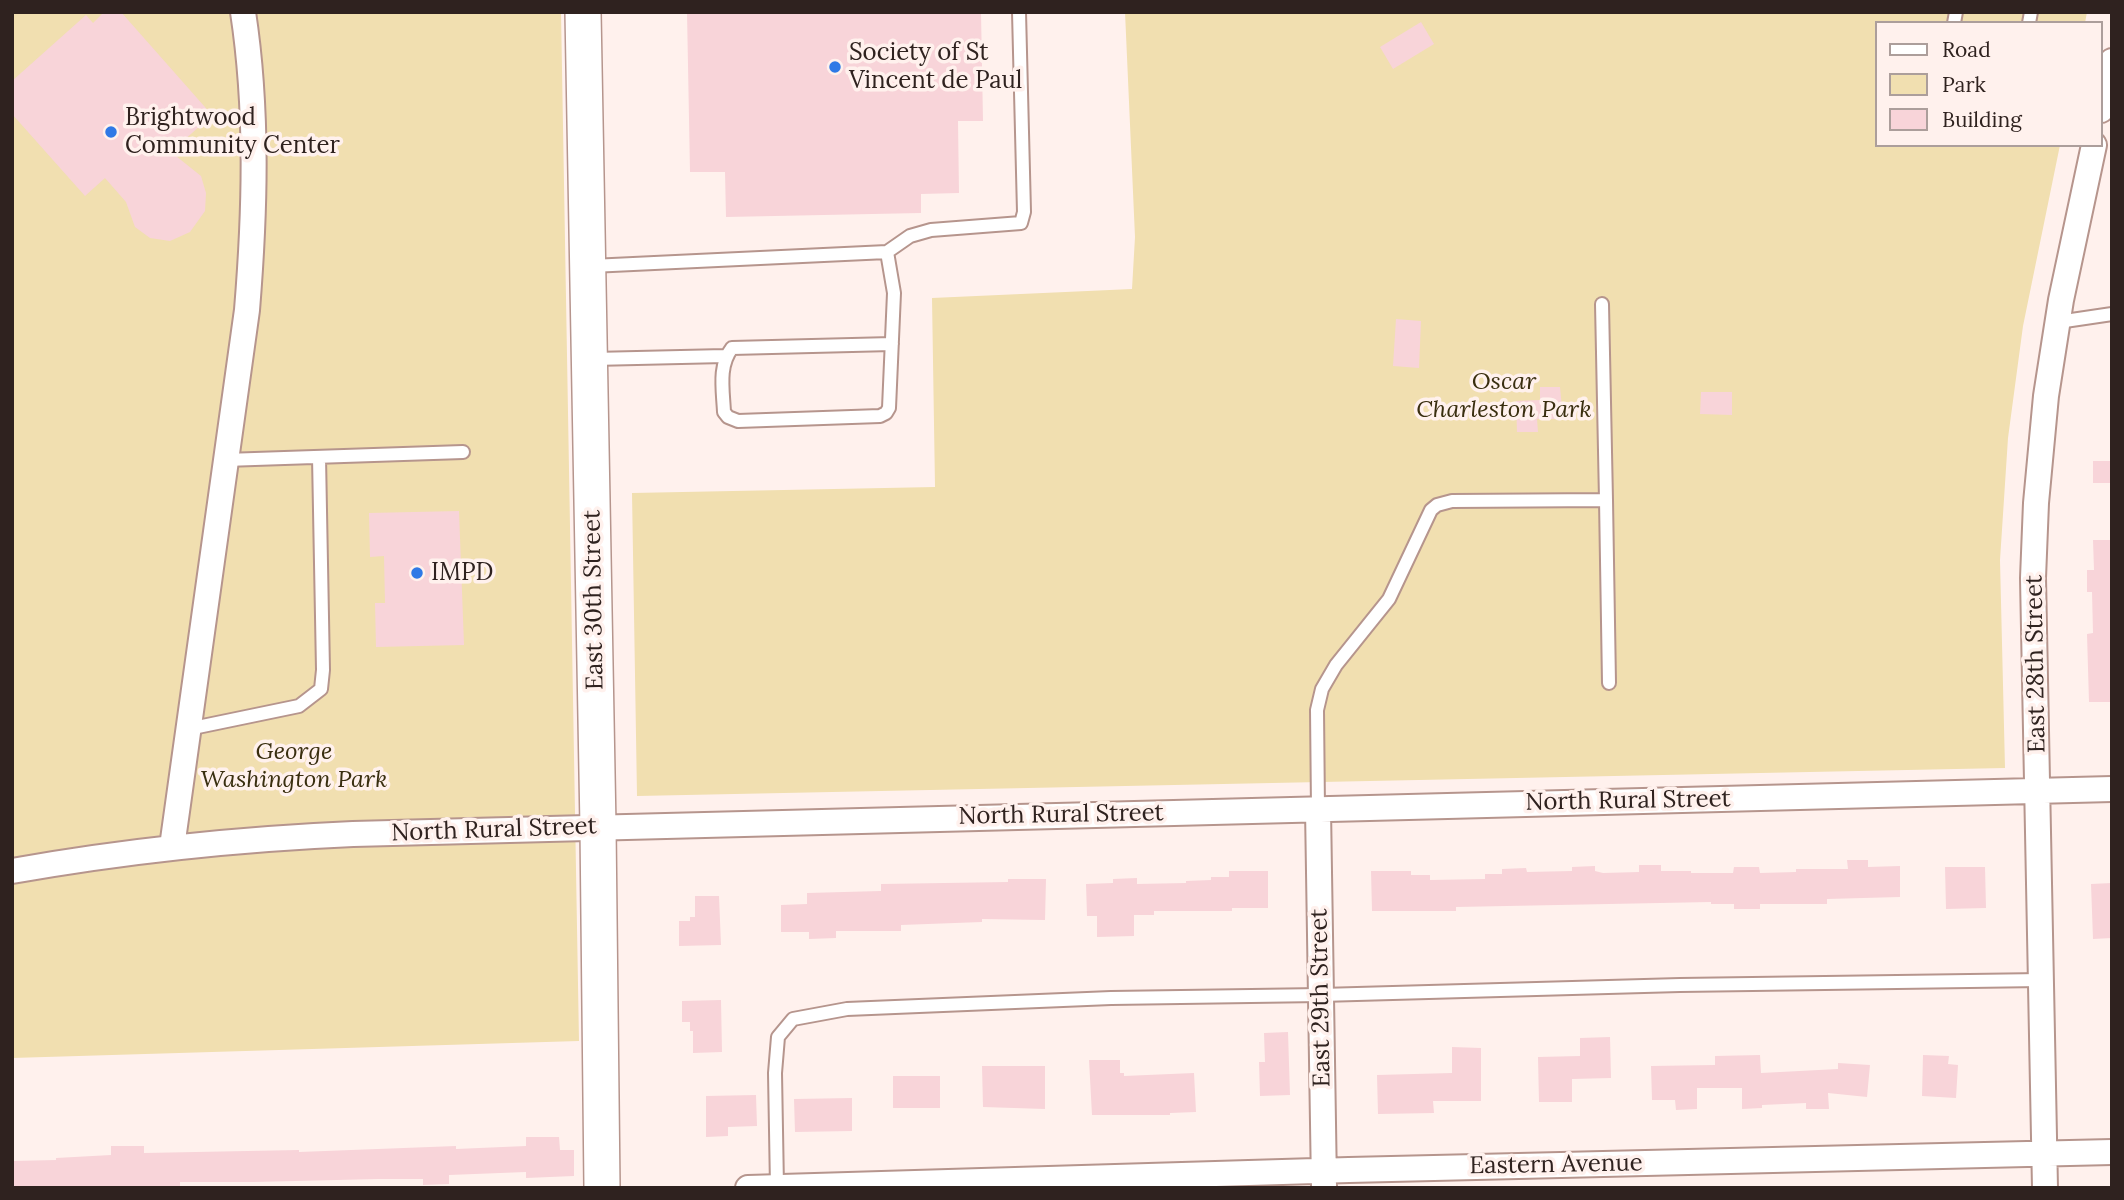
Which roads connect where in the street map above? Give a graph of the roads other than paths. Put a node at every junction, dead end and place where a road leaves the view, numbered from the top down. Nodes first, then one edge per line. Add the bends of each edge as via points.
1 (243, 12) edge
2 (583, 12) edge
3 (1018, 12) edge
4 (2112, 61) edge
5 (2103, 101) edge
6 (2094, 147) edge
7 (887, 252) junction
8 (587, 266) junction
9 (1602, 304) dead end
10 (2112, 314) edge
11 (2058, 322) junction
12 (892, 344) junction
13 (725, 356) junction
14 (589, 359) junction
15 (463, 452) dead end
16 (319, 457) junction
17 (225, 460) junction
18 (1606, 500) junction
19 (1609, 683) dead end
20 (188, 729) junction
21 (2112, 789) edge
22 (2038, 790) junction
23 (1318, 809) junction
24 (598, 827) junction
25 (172, 847) junction
26 (12, 871) edge
27 (2042, 980) junction
28 (1321, 995) junction
29 (2112, 1152) edge
30 (2045, 1153) junction
31 (1324, 1179) edge
32 (777, 1187) edge
33 (602, 1188) edge
34 (748, 1188) edge
35 (2045, 1188) edge

1 - 17 street via 251,98 252,253
2 - 8 main road, East 30th Street
3 - 7 lane via 1021,222 931,230 910,236
4 - 5 street
6 - 11 street, East 28th Street
7 - 8 lane
7 - 12 lane via 894,293
8 - 14 main road, East 30th Street
9 - 18 lane
10 - 11 lane
11 - 22 street, East 28th Street via 2046,396 2035,524
12 - 13 lane via 732,348
12 - 13 lane via 889,408 880,416 738,421 724,412
13 - 14 lane
14 - 24 main road, East 30th Street
15 - 16 lane
16 - 17 lane
16 - 20 lane via 321,689 299,706
17 - 20 street
18 - 19 lane
18 - 23 lane via 1452,501 1431,510 1390,599 1322,689 1316,717
20 - 25 street
21 - 22 street, North Rural Street
22 - 23 street, North Rural Street
22 - 27 street, East 28th Street
23 - 24 street, North Rural Street
23 - 28 street, East 29th Street
24 - 25 street, North Rural Street via 320,835
24 - 33 main road, East 30th Street
25 - 26 street, North Rural Street
27 - 28 lane
27 - 30 street, East 28th Street
28 - 31 street, East 29th Street
28 - 32 lane via 846,1009 793,1019 778,1037
29 - 30 street, Eastern Avenue
30 - 31 street, Eastern Avenue
30 - 35 street, East 28th Street
31 - 32 street, Eastern Avenue
32 - 34 street, Eastern Avenue

